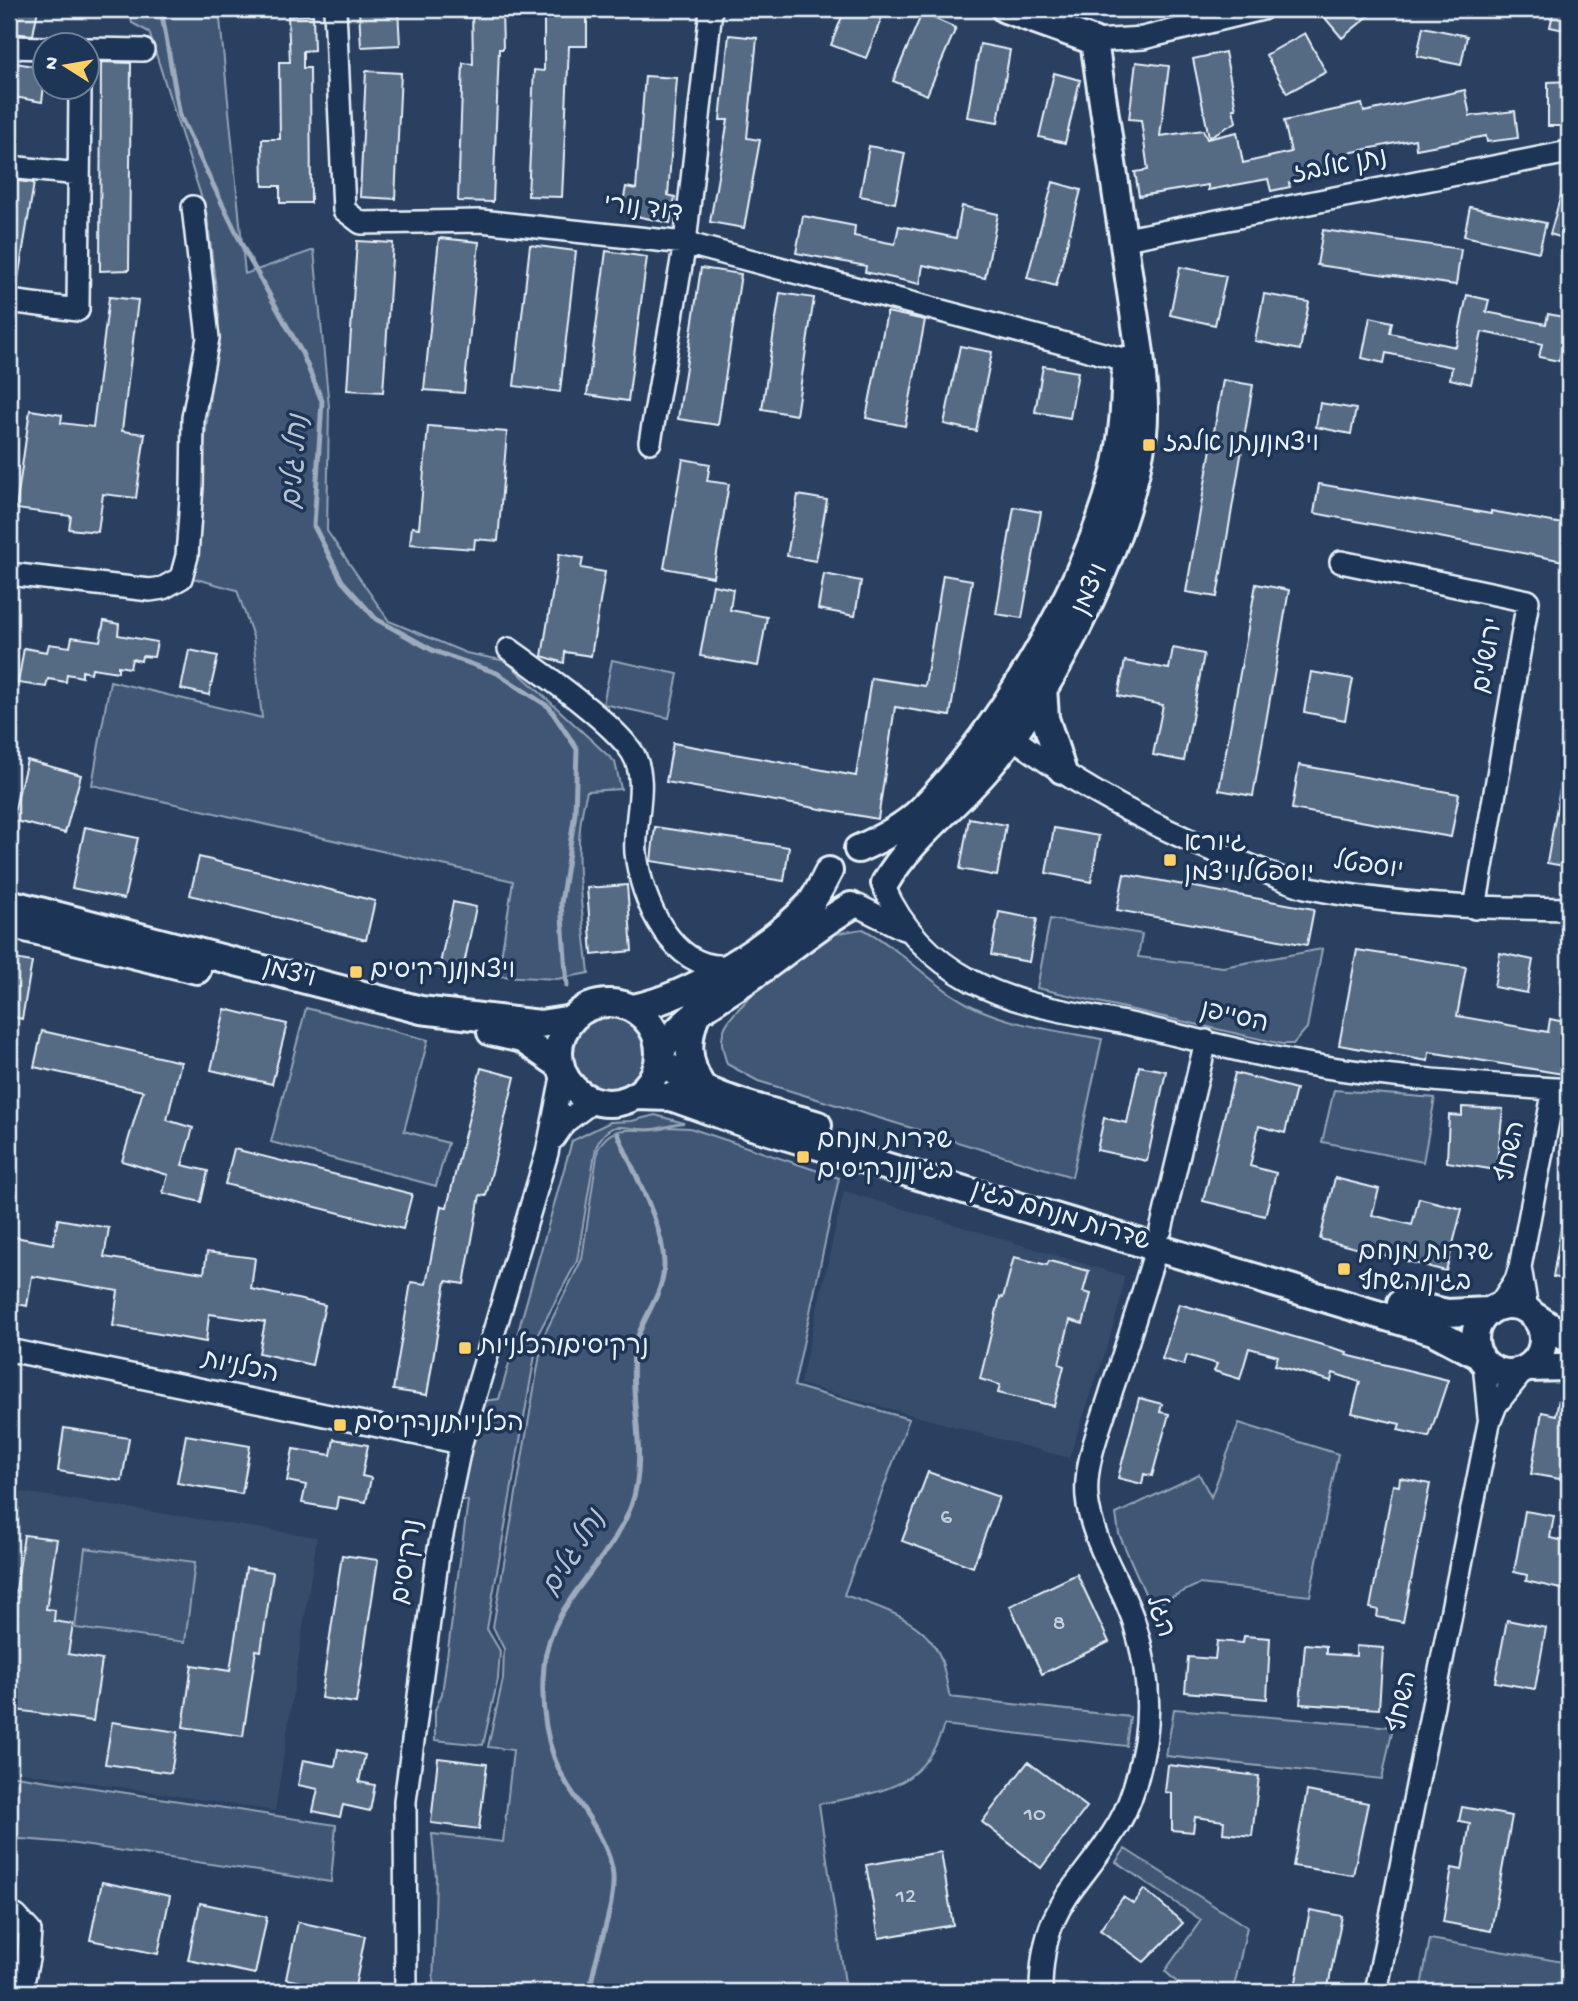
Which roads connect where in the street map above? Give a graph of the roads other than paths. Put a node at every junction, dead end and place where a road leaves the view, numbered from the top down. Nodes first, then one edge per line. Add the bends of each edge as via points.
1 (335, 9) edge
2 (711, 9) edge
3 (1004, 9) edge
4 (1251, 10) edge
5 (1094, 41) junction
6 (9, 47) edge
7 (32, 48) edge
8 (102, 49) edge
9 (143, 50) dead end
10 (80, 102) edge
11 (1569, 152) edge
12 (9, 167) edge
13 (79, 174) junction
14 (193, 207) dead end
15 (1121, 240) junction
16 (685, 243) junction
17 (9, 301) edge
18 (1126, 360) junction
19 (650, 442) dead end
20 (1341, 562) dead end
21 (9, 573) edge
22 (509, 649) dead end
23 (1043, 687) junction
24 (1002, 728) junction
25 (1062, 770) junction
26 (858, 849) junction
27 (829, 871) junction
28 (884, 885) junction
29 (9, 903) edge
30 (855, 906) junction
31 (1475, 908) junction
32 (1569, 909) edge
33 (9, 924) edge
34 (909, 932) junction
35 (679, 951) junction
36 (727, 965) junction
37 (687, 1002) junction
38 (633, 1008) junction
39 (572, 1019) junction
40 (1206, 1041) junction
41 (659, 1057) junction
42 (562, 1069) junction
43 (702, 1087) junction
44 (1561, 1090) edge
45 (635, 1096) junction
46 (593, 1101) junction
47 (547, 1153) junction
48 (1159, 1239) junction
49 (1520, 1267) junction
50 (1494, 1308) junction
51 (1531, 1313) junction
52 (1569, 1339) edge
53 (9, 1350) edge
54 (1482, 1359) junction
55 (1569, 1367) edge
56 (1526, 1369) junction
57 (1489, 1423) junction
58 (461, 1443) junction
59 (9, 1914) edge
60 (21, 1992) edge
61 (405, 1992) edge
62 (1041, 1992) edge
63 (1376, 1992) edge

1 - 16 street, דוד נורי via 344,210 361,223 481,220
2 - 16 street
3 - 5 street
4 - 5 street via 1143,38
5 - 15 street, ויצמן
6 - 7 street
8 - 9 street
10 - 13 street
11 - 15 street, נתן אלבז
12 - 13 street
13 - 17 street via 78,310
14 - 21 street via 208,338 193,418 187,556 181,578 150,590
15 - 18 street, ויצמן
15 - 23 street, ויצמן via 1140,353 1143,433 1103,569
16 - 18 street, דוד נורי
16 - 19 street
18 - 24 street, ויצמן via 1122,434 1098,528 1061,608 1018,682
20 - 31 street, ירושלים via 1528,601
22 - 35 street via 614,732 632,752 640,777 636,833 640,873 659,922
23 - 24 street, ויצמן
23 - 25 street via 1045,718
24 - 25 street, יוספטל
24 - 26 street, ויצמן via 920,811
24 - 28 street, ויצמן via 965,795 903,856
25 - 31 street, יוספטל via 1138,816 1308,888
26 - 27 street via 840,855
26 - 28 street via 879,860
27 - 30 street via 831,890 839,900
27 - 36 street via 801,912
28 - 30 street via 877,899
28 - 34 street, הסייפן
29 - 39 street, ויצמן via 421,1010 540,1024
30 - 34 street, הסייפן
30 - 37 street via 815,927 753,976
31 - 32 street, יוספטל
33 - 42 street, ויצמן via 398,1021 509,1035 535,1046
34 - 40 street, הסייפן via 951,968 995,992
35 - 36 street via 704,966
35 - 37 street
36 - 37 street
37 - 38 street
37 - 41 street via 682,1023
37 - 43 street via 688,1053
38 - 39 street via 601,1003
38 - 41 street via 655,1032
39 - 42 street via 559,1049
40 - 44 street, הסייפן via 1291,1061
40 - 48 street, הגל
41 - 43 street, שדרות מנחם בגין
41 - 45 street via 652,1080
42 - 46 street via 579,1093
42 - 47 street, נרקיסים
43 - 48 street, שדרות מנחם בגין
44 - 49 street, השחף
45 - 46 street via 610,1103
45 - 48 street, שדרות מנחם בגין via 671,1097 752,1126
46 - 47 street, נרקיסים via 565,1122
47 - 58 street, נרקיסים
48 - 50 street, שדרות מנחם בגין via 1433,1312
48 - 54 street, שדרות מנחם בגין via 1433,1331
48 - 62 street, הגל via 1093,1448 1087,1497 1102,1548 1134,1621 1147,1690 1144,1745 1120,1822 1073,1883 1049,1929
49 - 50 street, השחף via 1516,1280
49 - 51 street, השחף
50 - 51 street via 1511,1304
50 - 54 street via 1476,1330
51 - 52 street
51 - 56 street via 1543,1334 1543,1345
53 - 58 street, הכלניות
54 - 56 street via 1502,1373
54 - 57 street, השחף
55 - 56 street
56 - 57 street, השחף via 1496,1405
57 - 63 street, השחף
58 - 61 street, נרקיסים via 432,1592 405,1801
59 - 60 street via 30,1931

